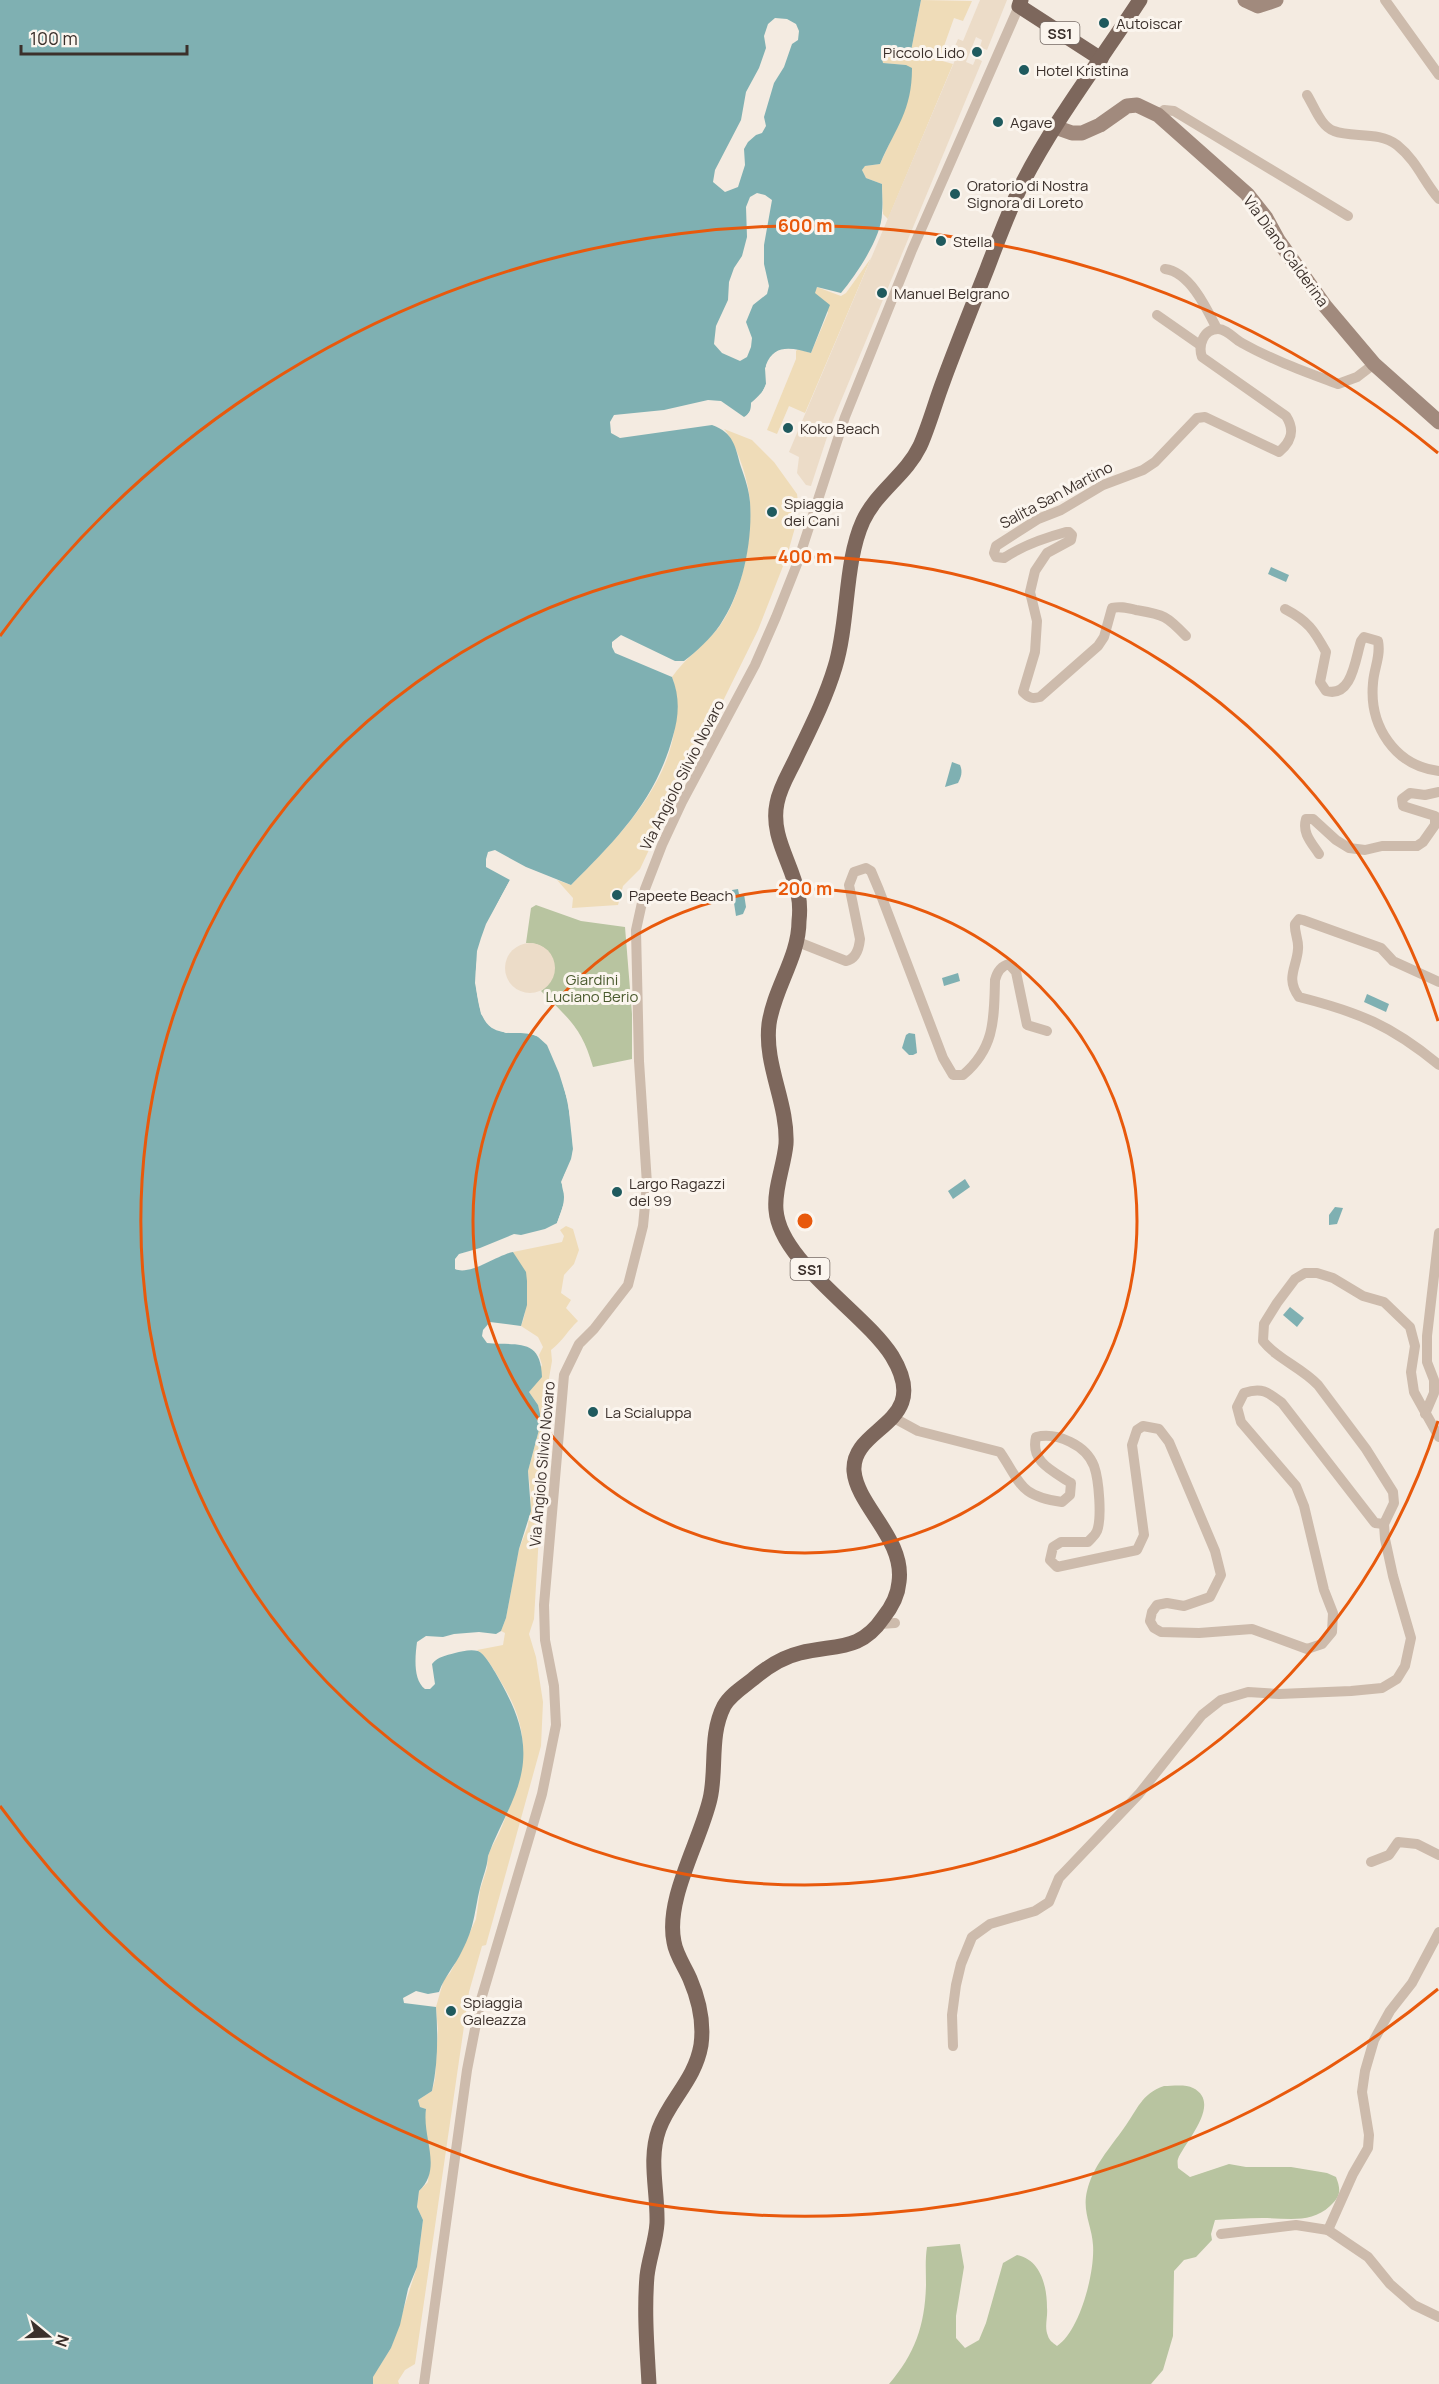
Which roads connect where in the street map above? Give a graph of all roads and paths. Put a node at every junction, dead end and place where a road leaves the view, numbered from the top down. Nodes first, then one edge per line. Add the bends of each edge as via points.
1 (1140, 0) edge
2 (1245, 0) edge
3 (1276, 0) edge
4 (1385, 0) edge
5 (1020, 3) edge
6 (1101, 59) junction
7 (1439, 75) edge
8 (1307, 95) dead end
9 (1158, 115) junction
10 (1055, 127) junction
11 (1439, 200) edge
12 (1348, 216) dead end
13 (1166, 269) dead end
14 (1157, 315) dead end
15 (1217, 329) junction
16 (1200, 345) junction
17 (1374, 364) junction
18 (1439, 422) edge
19 (1285, 609) dead end
20 (1186, 636) dead end
21 (1439, 771) edge
22 (1439, 792) edge
23 (1319, 854) dead end
24 (798, 942) junction
25 (1439, 982) edge
26 (1047, 1031) dead end
27 (1439, 1065) edge
28 (1439, 1233) edge
29 (1425, 1414) junction
30 (894, 1418) junction
31 (1439, 1437) edge
32 (1384, 1524) junction
33 (1439, 1855) edge
34 (1371, 1862) dead end
35 (1439, 1932) edge
36 (953, 2046) dead end
37 (1328, 2230) junction
38 (1221, 2234) dead end
39 (1439, 2318) edge
40 (424, 2384) edge
41 (649, 2384) edge

1 - 6 main road, SS1
2 - 3 main road via 1258,6
4 - 7 street
5 - 6 main road, SS1
5 - 40 street, Via Angiolo Silvio Novaro via 845,417 776,617 755,665 682,802 645,889 636,930 646,1210 628,1286 579,1344 564,1375 544,1605 556,1725 542,1794 480,2003 467,2070
6 - 10 main road, SS1
8 - 11 street via 1333,131 1373,136 1395,144 1417,164
9 - 10 main road, Via Diano Calderina via 1137,105 1127,106 1082,133
9 - 12 street via 1164,110 1174,111
9 - 17 main road, Via Diano Calderina via 1247,194 1325,306
10 - 24 main road, SS1 via 1005,223 918,450 904,471 879,495 863,521 836,663 775,809 780,843 798,893
13 - 15 street via 1188,283
14 - 16 street
15 - 16 street via 1204,337
15 - 17 street via 1240,343 1338,384 1357,377
16 - 20 street, Salita San Martino via 1206,360 1286,416 1292,426 1286,446 1278,452 1202,417 1191,422 1143,470 1103,485 1038,519 996,546 994,553 1004,558 1044,538 1066,532 1072,536 1047,553 1035,572 1030,591 1037,621 1035,652 1023,692 1033,699 1098,646 1112,608 1159,613
17 - 18 main road, Via Diano Calderina
19 - 21 street via 1304,619 1326,652 1320,682 1326,691 1341,691 1348,683 1364,637 1378,641 1380,651 1373,683 1380,732 1409,761 1422,769
22 - 23 street via 1410,793 1402,799 1404,806 1435,816 1435,825 1417,846 1349,848 1313,819 1306,819 1307,837
24 - 26 street via 846,961 855,956 860,939 849,885 854,872 866,868 879,890 953,1076 963,1075 984,1051 993,1023 996,973 1004,966 1009,964 1016,972 1027,1025
24 - 30 main road, SS1 via 769,1022 769,1050 783,1107 786,1141 775,1205 777,1219 797,1256 892,1357 904,1391
25 - 27 street via 1393,961 1381,948 1303,920 1295,924 1298,948 1292,974 1299,997 1383,1024
28 - 29 street via 1427,1335 1427,1362 1434,1393
29 - 31 street
29 - 32 street via 1414,1392 1415,1346 1410,1328 1384,1302 1363,1296 1333,1278 1305,1273 1295,1279 1264,1324 1263,1341 1271,1352 1318,1384 1382,1472 1393,1492 1394,1503
30 - 32 street via 918,1431 1000,1452 1025,1490 1062,1502 1070,1495 1071,1484 1036,1457 1033,1447 1036,1437 1044,1435 1065,1439 1078,1447 1093,1465 1099,1525 1088,1542 1061,1542 1053,1546 1050,1560 1057,1567 1137,1550 1144,1535 1132,1445 1137,1430 1143,1426 1159,1429 1169,1442 1215,1551 1221,1575 1210,1597 1184,1606 1157,1605 1150,1622 1161,1632 1198,1634 1252,1629 1307,1649 1322,1644 1332,1632 1333,1613 1300,1496 1296,1486 1241,1422 1237,1407 1244,1393 1267,1391 1282,1403 1375,1522
30 - 41 main road via 861,1449 854,1470 858,1486 885,1530 901,1573 888,1623 867,1638 795,1654 763,1670 731,1696 721,1715 711,1793 675,1904 672,1939 693,1985 700,2009 702,2041 694,2069 660,2124 654,2150 657,2224 646,2304
32 - 36 street via 1411,1638 1405,1666 1397,1679 1382,1688 1351,1691 1248,1692 1221,1700 1202,1715 1139,1794 1059,1878 1049,1902 1035,1911 990,1924 972,1937 956,1985
33 - 34 street via 1398,1842 1389,1854
35 - 37 street via 1412,1983 1374,2040 1362,2092 1370,2135 1368,2148
37 - 38 street via 1296,2225
37 - 39 street via 1368,2257 1414,2305

